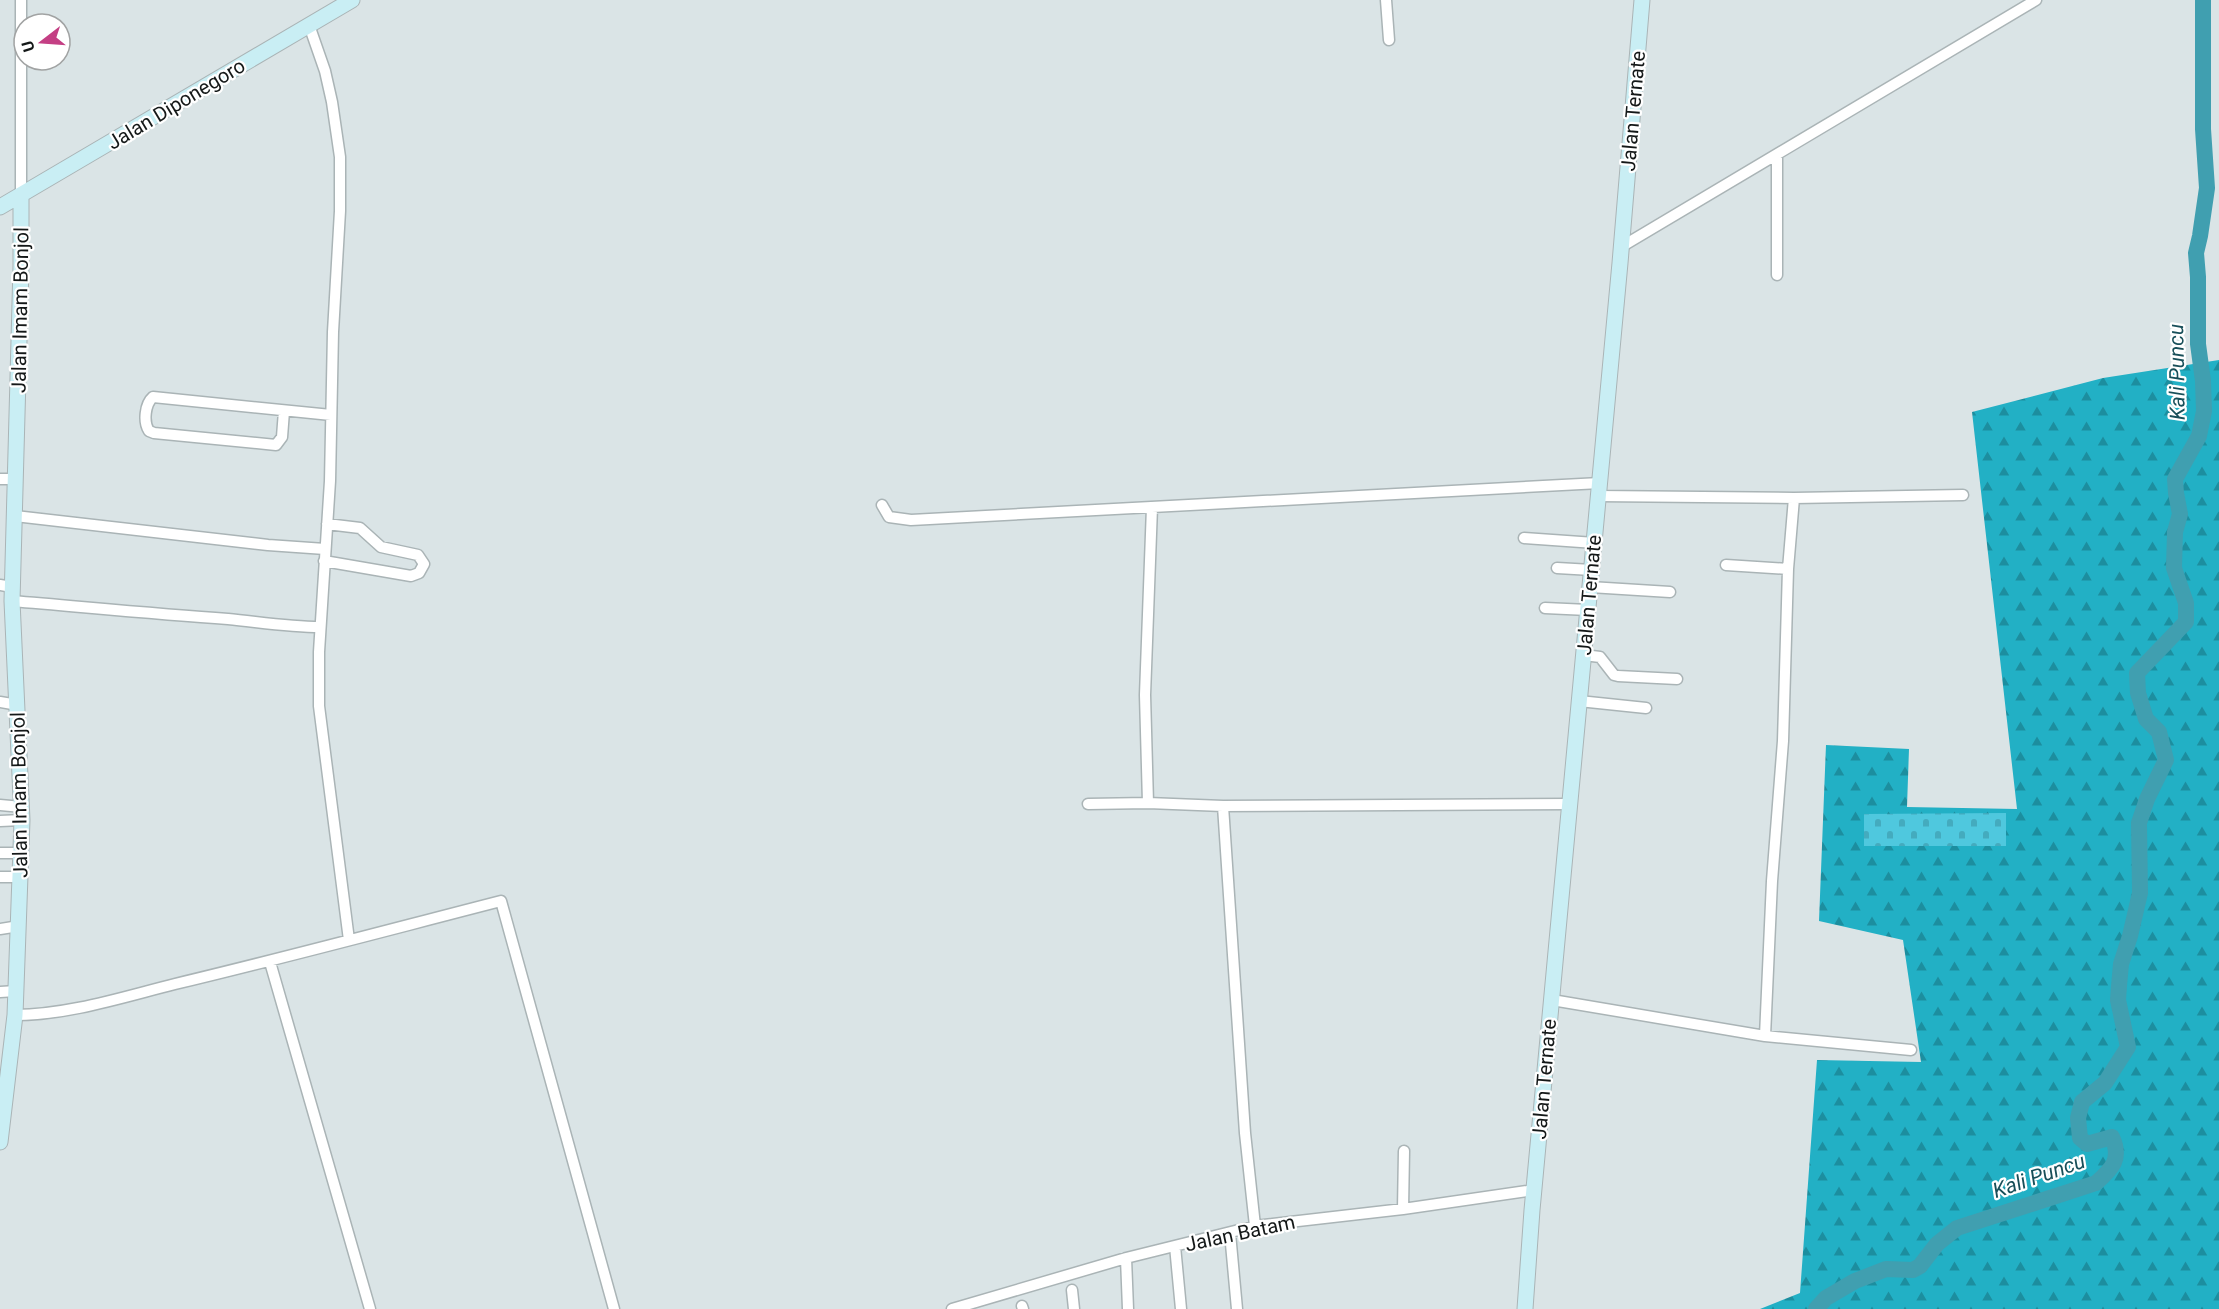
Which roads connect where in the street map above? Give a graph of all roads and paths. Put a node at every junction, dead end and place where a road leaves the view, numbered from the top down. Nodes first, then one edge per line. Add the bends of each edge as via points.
1 (21, 0) edge
2 (352, 0) edge
3 (1386, 0) edge
4 (1642, 0) edge
5 (2036, 0) edge
6 (309, 25) junction
7 (1389, 40) dead end
8 (1777, 156) junction
9 (21, 196) junction
10 (0, 207) edge
11 (1621, 247) junction
12 (1777, 275) dead end
13 (284, 411) junction
14 (331, 415) junction
15 (8, 479) edge
16 (1599, 489) junction
17 (1963, 495) dead end
18 (1794, 498) junction
19 (882, 505) dead end
20 (1152, 507) junction
21 (15, 516) junction
22 (327, 524) junction
23 (1524, 538) dead end
24 (1594, 543) junction
25 (325, 549) junction
26 (324, 561) junction
27 (1726, 565) dead end
28 (1557, 568) dead end
29 (1788, 569) junction
30 (1592, 570) junction
31 (1590, 587) junction
32 (8, 591) edge
33 (1670, 592) dead end
34 (1545, 608) dead end
35 (1588, 610) junction
36 (320, 627) junction
37 (1584, 655) junction
38 (1677, 679) dead end
39 (1579, 701) junction
40 (0, 702) edge
41 (18, 705) junction
42 (1646, 708) dead end
43 (1148, 803) junction
44 (1088, 804) dead end
45 (1570, 804) junction
46 (0, 805) edge
47 (1223, 806) junction
48 (22, 814) junction
49 (0, 820) edge
50 (0, 853) edge
51 (21, 853) junction
52 (0, 877) edge
53 (21, 877) junction
54 (19, 926) junction
55 (0, 929) edge
56 (348, 940) junction
57 (270, 962) junction
58 (16, 991) junction
59 (0, 992) edge
60 (1552, 1000) junction
61 (15, 1015) junction
62 (1765, 1036) junction
63 (1911, 1050) dead end
64 (2, 1107) edge
65 (0, 1142) edge
66 (1404, 1151) dead end
67 (1534, 1190) junction
68 (1403, 1209) junction
69 (1255, 1226) junction
70 (1230, 1233) junction
71 (1175, 1246) junction
72 (1126, 1258) junction
73 (1072, 1290) dead end
74 (370, 1309) edge
75 (614, 1309) edge
76 (952, 1309) edge
77 (1074, 1309) edge
78 (1128, 1309) edge
79 (1181, 1309) edge
80 (1237, 1309) edge
81 (1525, 1309) edge

1 - 9 street
2 - 6 main road, Jalan Diponegoro
3 - 7 street
4 - 11 main road, Jalan Ternate
5 - 8 street
6 - 9 main road, Jalan Diponegoro
6 - 14 street via 327,82 340,157
8 - 11 street
8 - 12 street
9 - 10 main road, Jalan Diponegoro
9 - 15 main road, Jalan Imam Bonjol via 21,266
11 - 16 main road, Jalan Ternate
13 - 13 street via 153,397 148,402 145,423 154,433 276,445 282,437
13 - 14 street
14 - 22 street
15 - 21 main road, Jalan Imam Bonjol
16 - 18 street
16 - 20 street
16 - 24 main road, Jalan Ternate
17 - 18 street
18 - 29 street
19 - 20 street via 889,517 910,520
20 - 43 street via 1145,695
21 - 25 street
21 - 32 main road, Jalan Imam Bonjol
22 - 25 street
22 - 26 street via 360,528 381,547 418,555 424,564 419,573 411,576
23 - 24 street
24 - 30 main road, Jalan Ternate
25 - 26 street
26 - 36 street
27 - 29 street
28 - 30 street
29 - 62 street via 1783,741
30 - 31 main road, Jalan Ternate
31 - 33 street
31 - 35 main road, Jalan Ternate
32 - 36 street via 144,614
32 - 41 main road, Jalan Imam Bonjol
34 - 35 street
35 - 37 main road, Jalan Ternate
36 - 56 street via 319,706
37 - 38 street via 1600,657 1614,675
37 - 39 main road, Jalan Ternate
39 - 42 street
39 - 45 main road, Jalan Ternate
40 - 41 street
41 - 48 main road, Jalan Imam Bonjol
43 - 44 street
43 - 47 street
45 - 47 street
45 - 60 main road, Jalan Ternate
46 - 48 street
47 - 69 street
48 - 49 street
48 - 51 main road, Jalan Imam Bonjol
50 - 51 street
51 - 53 main road, Jalan Imam Bonjol
52 - 53 street
53 - 54 main road, Jalan Imam Bonjol
54 - 55 street
54 - 58 main road, Jalan Imam Bonjol
56 - 57 street
56 - 75 street via 501,900
57 - 61 street via 95,1004
57 - 74 street
58 - 59 street
58 - 61 main road, Jalan Imam Bonjol
60 - 62 street
60 - 67 main road, Jalan Ternate
61 - 64 main road, Jalan Imam Bonjol
62 - 63 street
64 - 65 main road, Jalan Imam Bonjol
66 - 68 street
67 - 68 street, Jalan Batam
67 - 81 main road, Jalan Ternate
68 - 69 street, Jalan Batam
69 - 70 street, Jalan Batam
70 - 71 street, Jalan Batam
70 - 80 street
71 - 72 street, Jalan Batam
71 - 79 street
72 - 76 street, Jalan Batam
72 - 78 street
73 - 77 street

